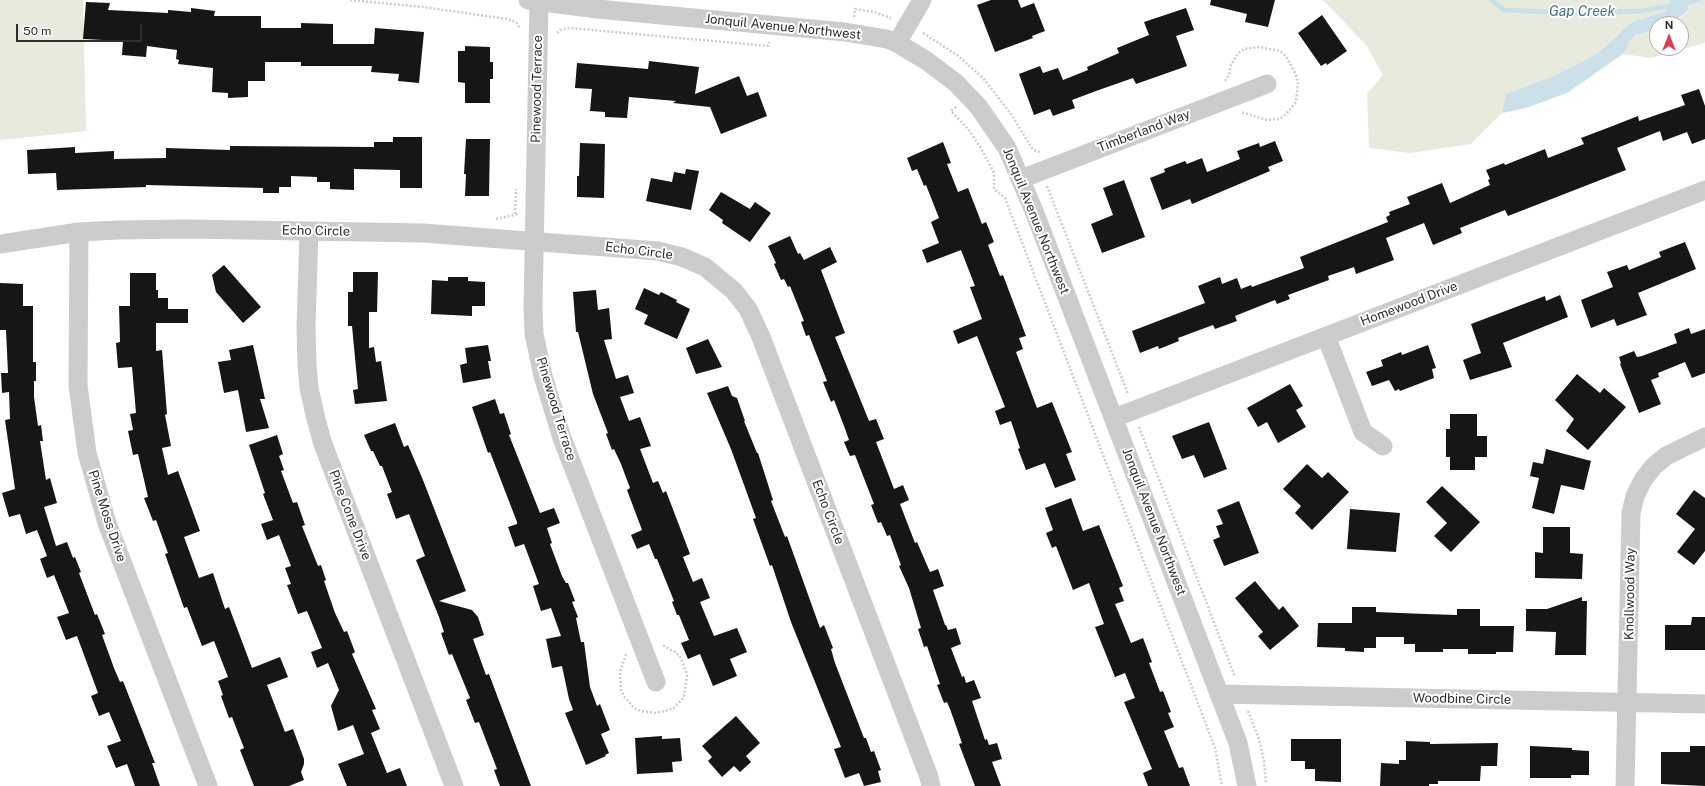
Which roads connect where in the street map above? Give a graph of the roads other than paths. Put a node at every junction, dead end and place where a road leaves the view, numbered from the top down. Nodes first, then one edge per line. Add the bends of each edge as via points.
1 (922, 0) edge
2 (534, 1) edge
3 (897, 43) junction
4 (1267, 84) dead end
5 (1021, 179) junction
6 (1705, 190) edge
7 (309, 231) junction
8 (79, 232) junction
9 (534, 241) junction
10 (0, 244) edge
11 (1326, 336) junction
12 (1114, 418) junction
13 (1705, 437) edge
14 (1382, 446) dead end
15 (656, 682) dead end
16 (1219, 694) junction
17 (1627, 702) junction
18 (1705, 704) edge
19 (208, 786) edge
20 (454, 786) edge
21 (931, 786) edge
22 (1247, 786) edge
23 (1625, 786) edge

1 - 3 street
2 - 3 street, Jonquil Avenue Northwest via 850,33
2 - 9 street, Pinewood Terrace
3 - 5 street, Jonquil Avenue Northwest via 927,61 969,96 997,131
4 - 5 street, Timberland Way
5 - 12 street, Jonquil Avenue Northwest
6 - 11 street, Homewood Drive
7 - 8 street, Echo Circle via 186,229
7 - 9 street, Echo Circle via 423,233
7 - 20 street, Pine Cone Drive via 307,365 316,419 323,444
8 - 10 street, Echo Circle
8 - 19 street, Pine Moss Drive via 78,385 87,453 107,523
9 - 15 street, Pinewood Terrace via 534,334 543,376 562,438
9 - 21 street, Echo Circle via 637,248 682,257 705,267 734,291 748,309 764,344
11 - 12 street, Homewood Drive
11 - 14 street via 1363,432
12 - 16 street, Jonquil Avenue Northwest
13 - 17 street, Knollwood Way via 1666,456 1642,480 1635,496 1632,513
16 - 17 street, Woodbine Circle
16 - 22 street, Jonquil Avenue Northwest via 1238,743
17 - 18 street, Woodbine Circle
17 - 23 street, Knollwood Way

